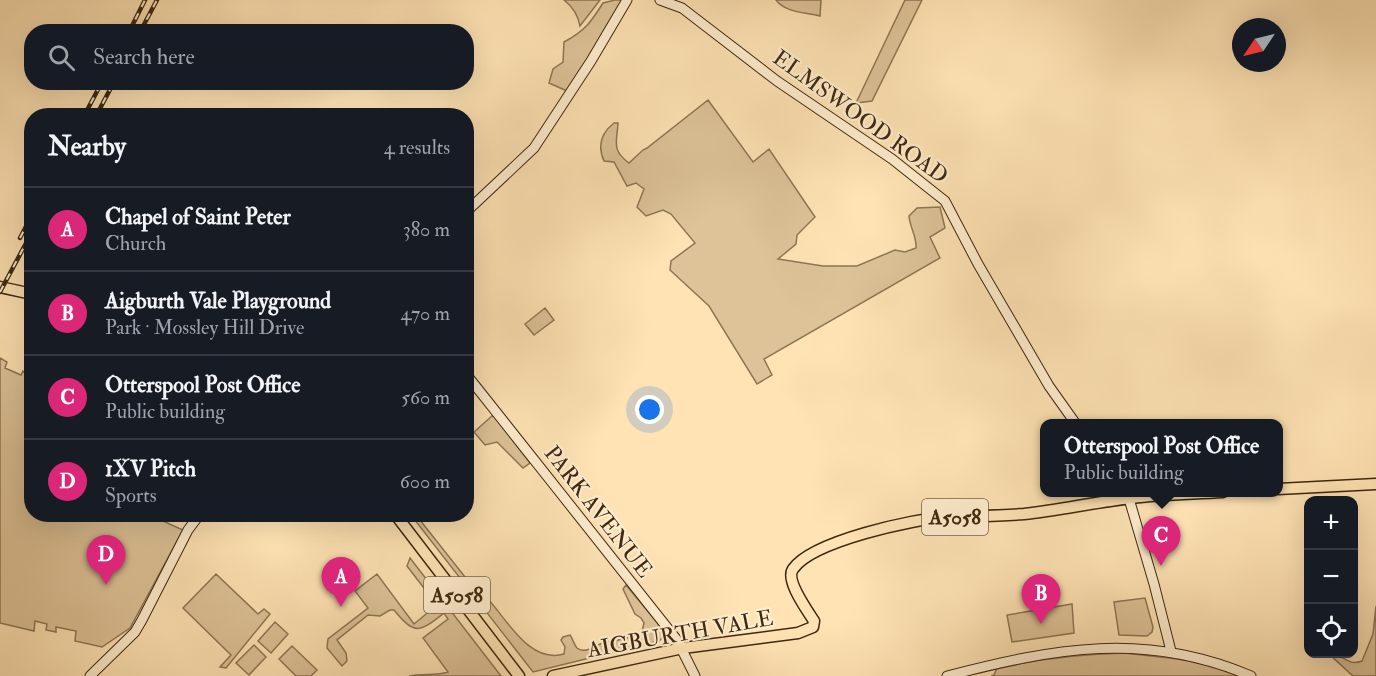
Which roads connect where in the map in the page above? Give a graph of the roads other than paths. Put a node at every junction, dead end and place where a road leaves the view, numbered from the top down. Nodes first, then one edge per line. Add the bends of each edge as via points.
1 (627, 0) edge
2 (660, 0) edge
3 (474, 204) edge
4 (0, 287) edge
5 (24, 292) edge
6 (474, 384) edge
7 (1073, 419) edge
8 (1376, 484) edge
9 (1283, 489) edge
10 (1117, 497) edge
11 (1129, 497) edge
12 (194, 522) edge
13 (401, 522) edge
14 (683, 648) junction
15 (1171, 651) junction
16 (90, 676) edge
17 (519, 676) edge
18 (553, 676) edge
19 (695, 676) edge
20 (947, 676) edge
21 (1251, 676) edge

1 - 3 street via 534,148
2 - 7 street, ELMSWOOD ROAD via 682,8 945,201 1049,386
4 - 5 main road
6 - 14 street, PARK AVENUE
8 - 9 main road
10 - 14 main road, AIGBURTH VALE / A5058 via 1024,514 904,524 831,545 794,567 790,577 814,621 813,627 798,633
11 - 15 street
12 - 16 street via 135,632
13 - 17 main road, A5058
14 - 18 main road, AIGBURTH VALE / A5058
14 - 19 street, PARK AVENUE
15 - 20 street via 1075,650 1009,660
15 - 21 street

